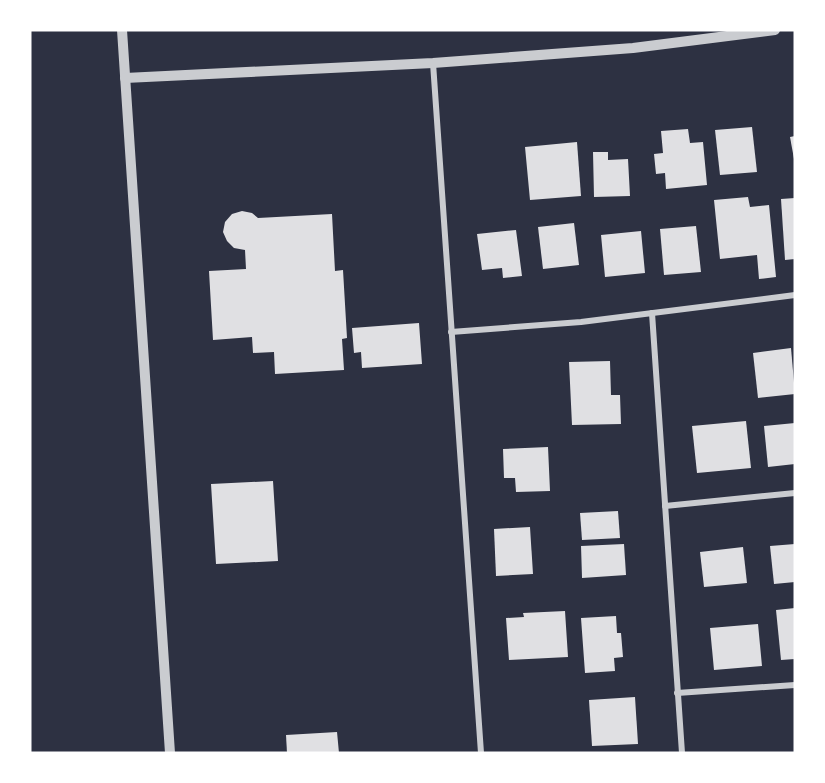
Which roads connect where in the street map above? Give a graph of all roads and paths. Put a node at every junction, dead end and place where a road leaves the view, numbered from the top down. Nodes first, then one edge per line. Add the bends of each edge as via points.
1 (122, 30) edge
2 (775, 30) edge
3 (433, 63) junction
4 (125, 78) junction
5 (795, 295) edge
6 (652, 313) junction
7 (451, 332) junction
8 (795, 493) edge
9 (665, 506) junction
10 (795, 685) edge
11 (678, 693) junction
12 (170, 753) edge
13 (481, 753) edge
14 (682, 753) edge

1 - 4 street
2 - 3 street via 633,48
3 - 4 street
3 - 7 street
4 - 12 street
5 - 6 street
6 - 7 street
6 - 9 street
7 - 13 street
8 - 9 street
9 - 11 street
10 - 11 street
11 - 14 street

